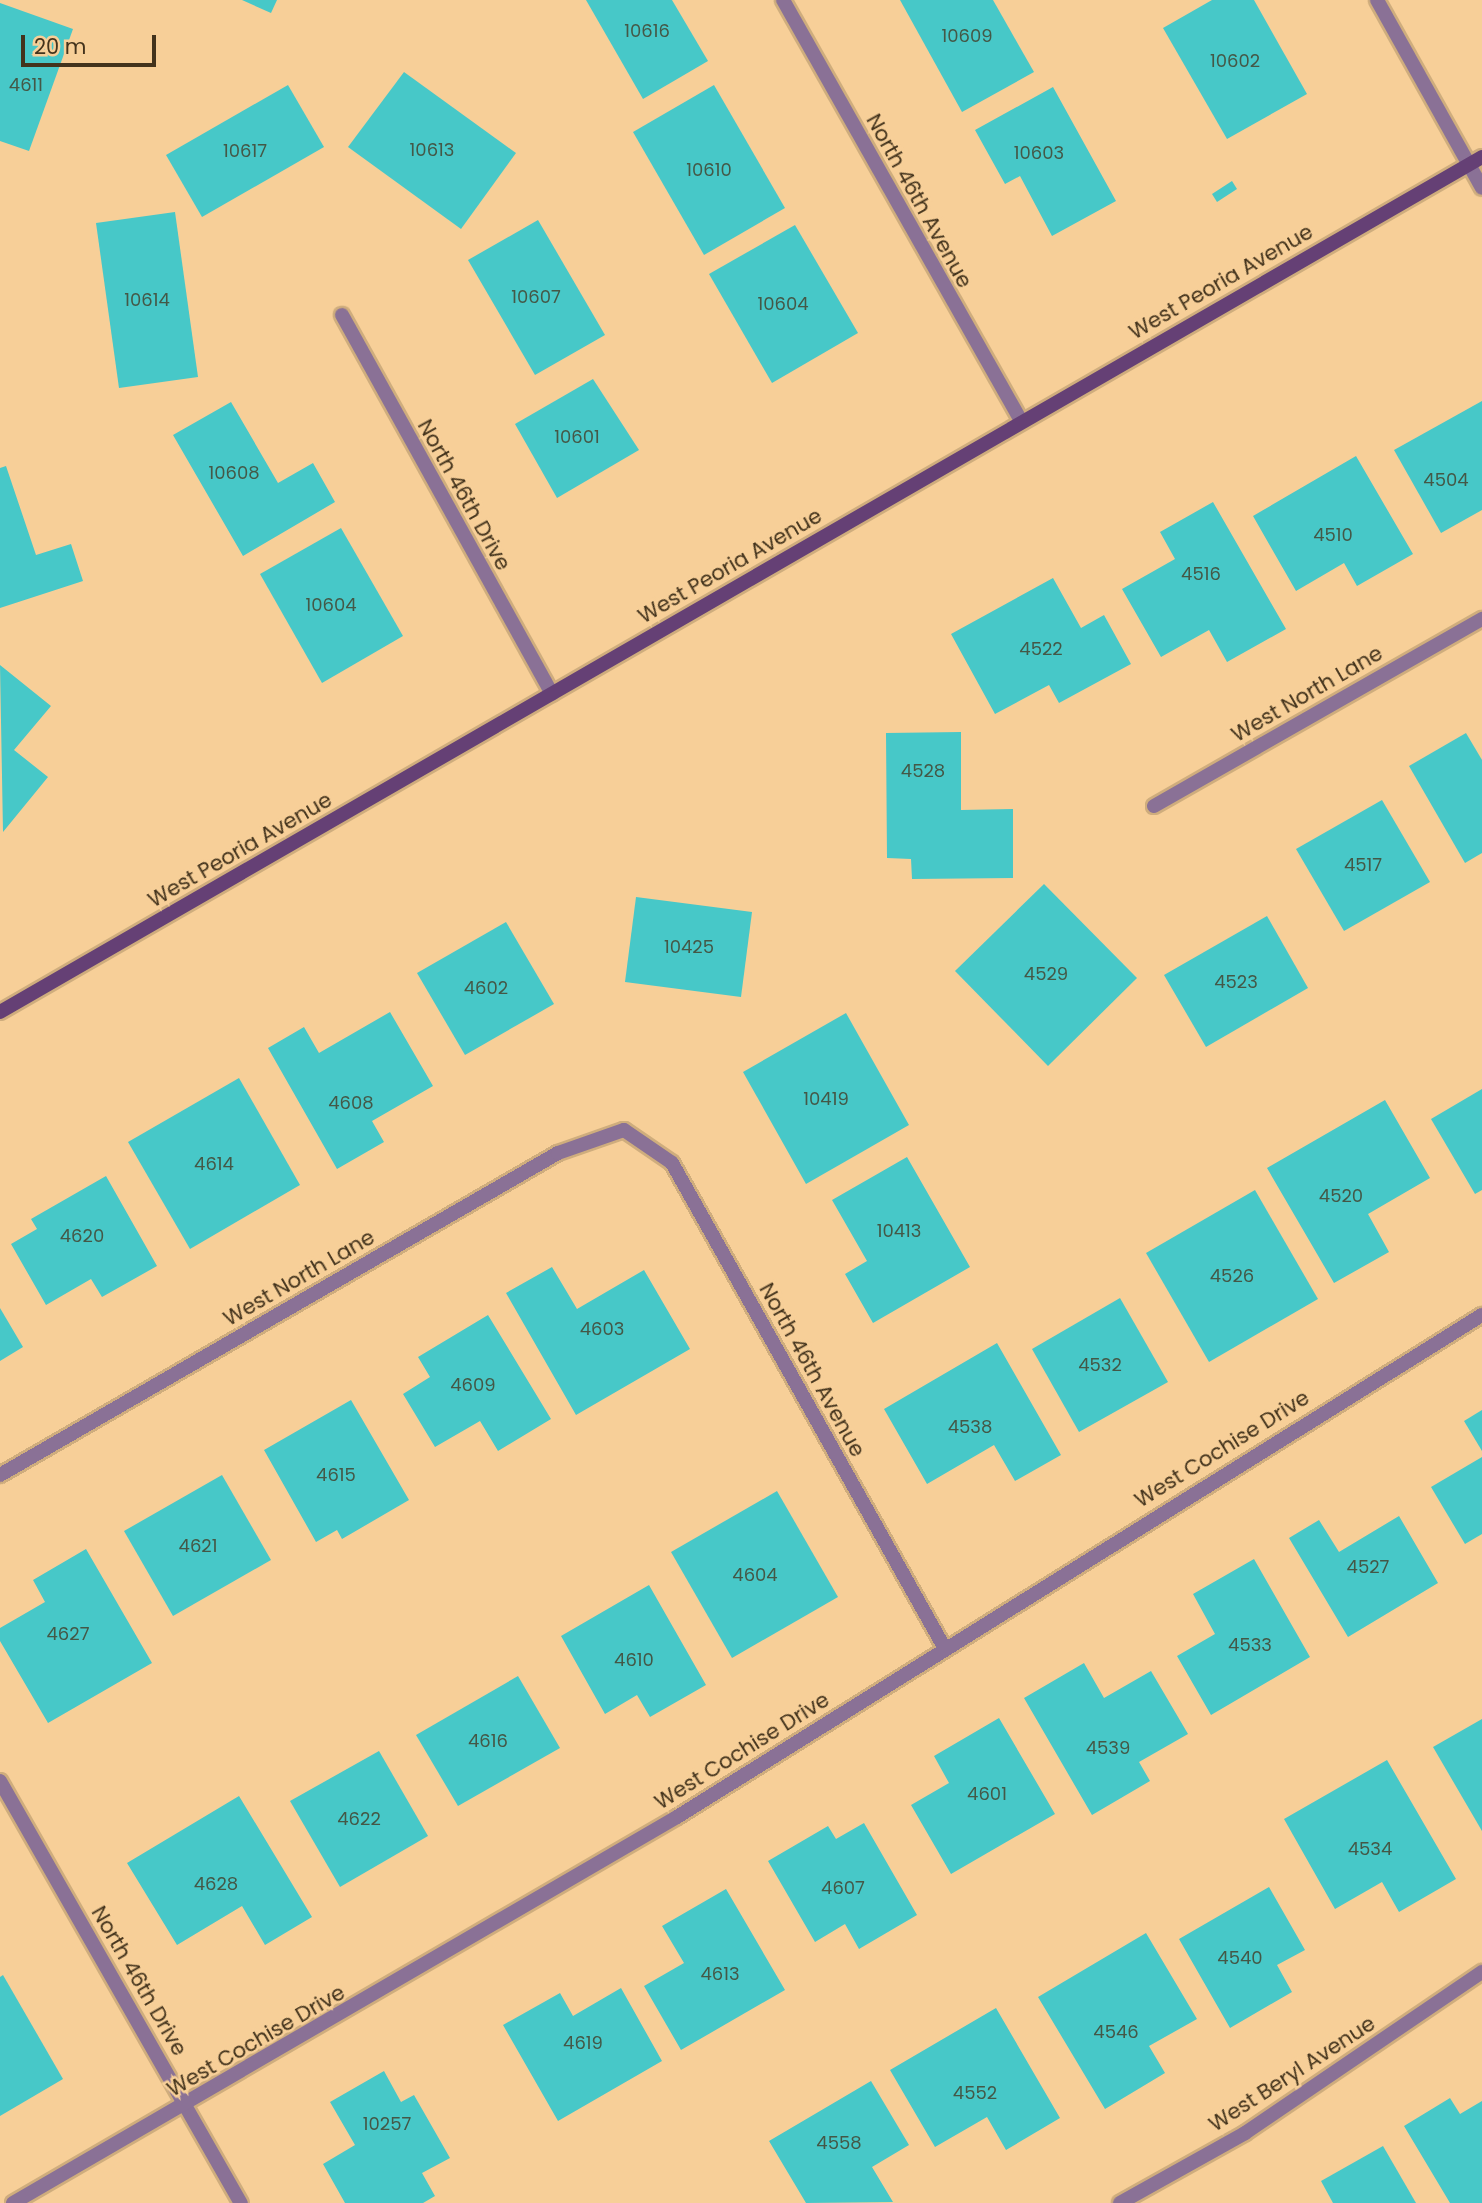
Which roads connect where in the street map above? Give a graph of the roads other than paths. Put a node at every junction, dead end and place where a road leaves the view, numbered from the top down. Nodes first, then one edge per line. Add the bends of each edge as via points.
1 (783, 0) edge
2 (1377, 0) edge
3 (1482, 157) edge
4 (1468, 165) junction
5 (1482, 188) edge
6 (342, 315) dead end
7 (1021, 421) junction
8 (1482, 619) edge
9 (552, 694) junction
10 (1154, 806) dead end
11 (0, 1012) edge
12 (624, 1130) joint
13 (1482, 1315) edge
14 (0, 1475) edge
15 (944, 1647) junction
16 (0, 1780) edge
17 (1482, 1972) edge
18 (186, 2106) junction
19 (13, 2203) edge
20 (241, 2203) edge
21 (1120, 2203) edge

1 - 7 street, North 46th Avenue
2 - 4 street
3 - 4 main road, West Peoria Avenue
4 - 5 street
4 - 7 main road, West Peoria Avenue
6 - 9 street, North 46th Drive
7 - 9 main road, West Peoria Avenue
8 - 10 street, West North Lane
9 - 11 main road, West Peoria Avenue
12 - 14 street, West North Lane via 558,1153
12 - 15 street, North 46th Avenue via 672,1163
13 - 15 street, West Cochise Drive
15 - 18 street, West Cochise Drive via 677,1817
16 - 18 street, North 46th Drive
17 - 21 street, West Beryl Avenue via 1245,2133
18 - 19 street, West Cochise Drive
18 - 20 street, North 46th Drive

